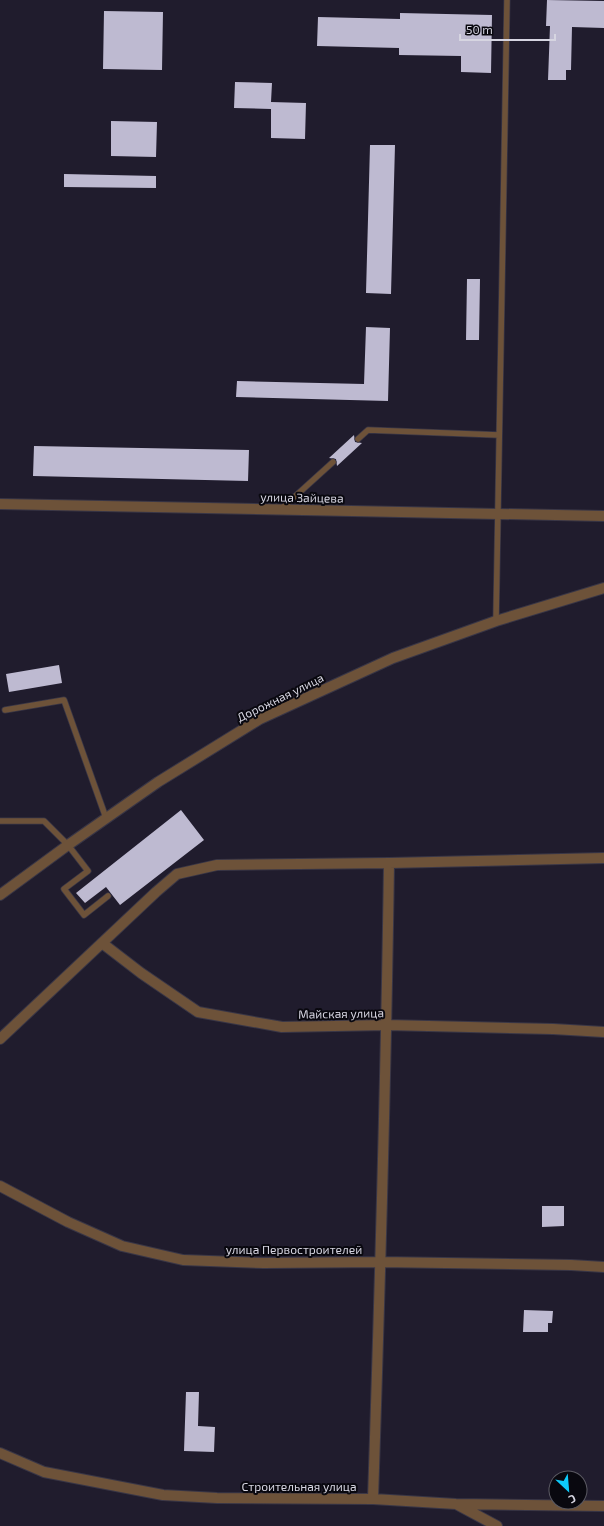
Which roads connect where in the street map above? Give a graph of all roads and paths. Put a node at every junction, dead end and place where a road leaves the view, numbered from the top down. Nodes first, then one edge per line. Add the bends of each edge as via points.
1 (508, 0) edge
2 (499, 435) junction
3 (358, 439) dead end
4 (333, 462) dead end
5 (0, 504) edge
6 (279, 510) junction
7 (497, 514) junction
8 (604, 516) edge
9 (604, 588) edge
10 (496, 621) junction
11 (5, 710) dead end
12 (106, 818) junction
13 (0, 821) edge
14 (68, 845) junction
15 (604, 858) edge
16 (388, 863) junction
17 (0, 895) edge
18 (108, 896) dead end
19 (102, 943) junction
20 (387, 1026) junction
21 (604, 1032) edge
22 (0, 1039) edge
23 (0, 1186) edge
24 (381, 1262) junction
25 (604, 1267) edge
26 (0, 1453) edge
27 (373, 1499) junction
28 (456, 1504) junction
29 (604, 1506) edge
30 (497, 1526) edge

1 - 2 lane
2 - 3 lane via 368,430
2 - 7 lane
4 - 6 lane
5 - 6 street, улица Зайцева
6 - 7 street, улица Зайцева
7 - 8 street, улица Зайцева
7 - 10 lane
9 - 10 street, Дорожная улица
10 - 12 street, Дорожная улица via 393,658 260,719 158,782
11 - 12 lane via 64,700
12 - 14 street, Дорожная улица
13 - 14 lane via 44,820
14 - 17 street, Дорожная улица
14 - 18 lane via 88,871 64,889 84,915
15 - 16 street
16 - 19 street via 217,865 177,874
16 - 20 street
19 - 20 street, Майская улица via 198,1012 282,1027
19 - 22 street
20 - 21 street, Майская улица
20 - 24 street
23 - 24 street, улица Первостроителей via 68,1222 122,1246 183,1260 264,1263
24 - 25 street, улица Первостроителей
24 - 27 street
26 - 27 street, Строительная улица via 44,1472 163,1494 217,1498
27 - 28 street, Строительная улица
28 - 29 street, Строительная улица
28 - 30 street

